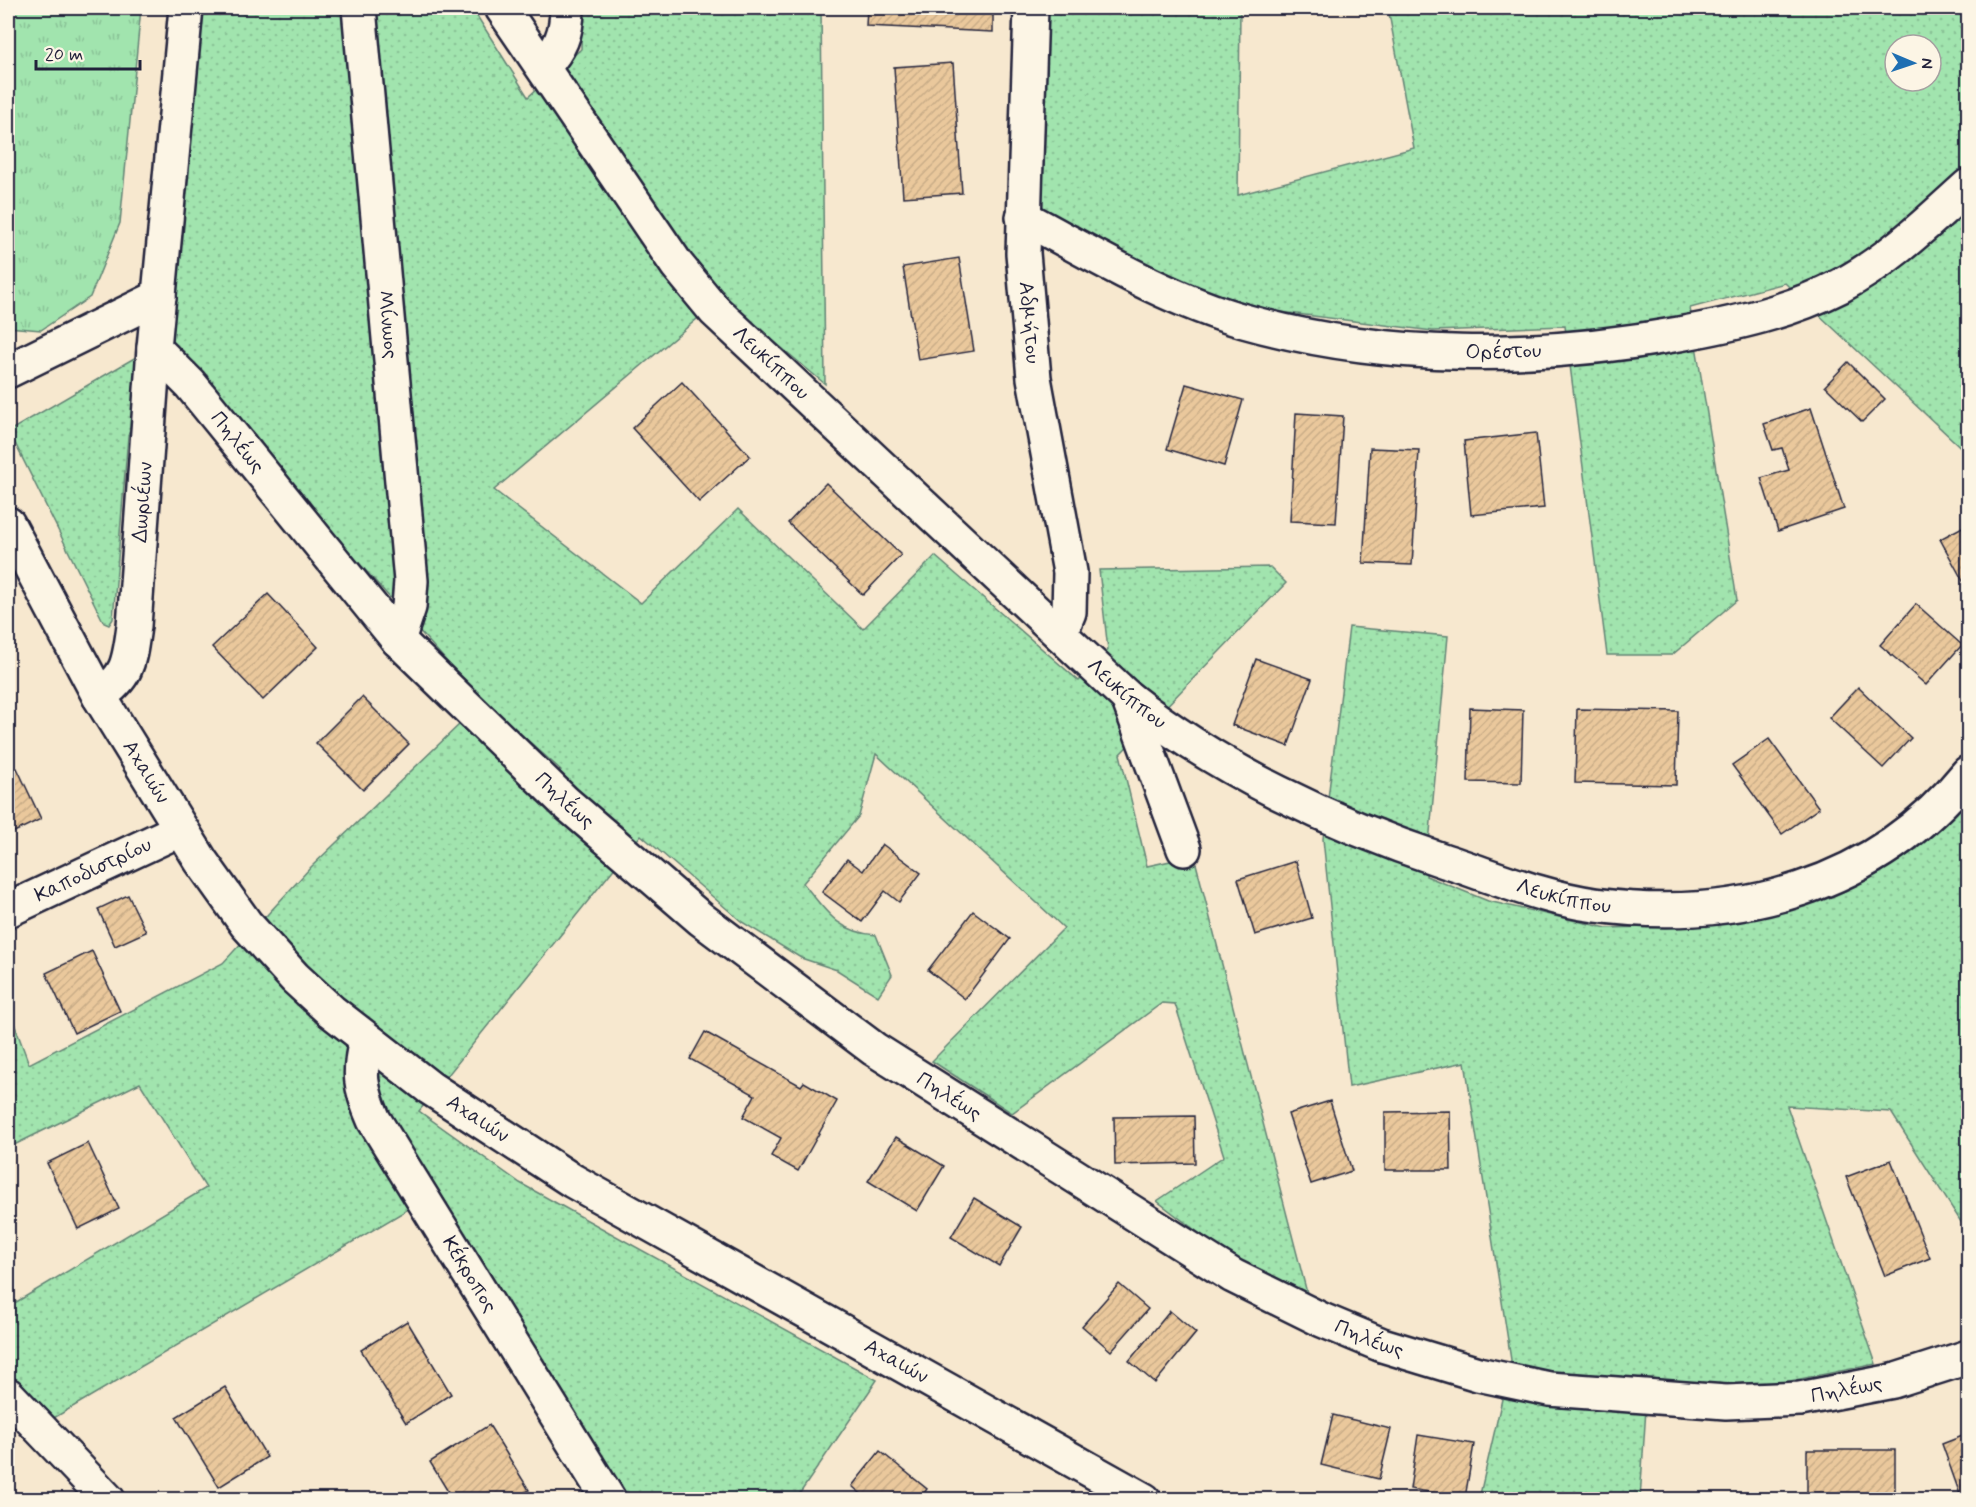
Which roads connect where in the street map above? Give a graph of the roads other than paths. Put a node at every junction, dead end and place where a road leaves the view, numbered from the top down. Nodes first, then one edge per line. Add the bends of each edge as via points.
1 (186, 8) edge
2 (359, 8) edge
3 (502, 8) edge
4 (567, 8) edge
5 (1031, 8) edge
6 (543, 67) junction
7 (1968, 186) edge
8 (1023, 217) junction
9 (159, 297) junction
10 (154, 348) junction
11 (8, 371) edge
12 (8, 524) edge
13 (1060, 634) junction
14 (398, 640) junction
15 (99, 696) junction
16 (1128, 698) junction
17 (1968, 773) edge
18 (180, 829) junction
19 (1184, 849) dead end
20 (8, 910) edge
21 (366, 1040) junction
22 (1968, 1357) edge
23 (8, 1395) edge
24 (108, 1500) edge
25 (609, 1500) edge
26 (1144, 1500) edge

1 - 9 street, Δωριέων
2 - 14 street, Μίνωος via 411,581
3 - 6 street, Λευκίππου
4 - 6 street via 562,40
5 - 8 street, Αδμήτου
6 - 13 street, Λευκίππου via 677,265 709,304
7 - 8 street, Ορέστου via 1916,233 1864,272 1783,310 1654,339 1485,353 1392,349 1242,321 1140,280
8 - 13 street, Αδμήτου via 1028,334 1070,572 1068,612
9 - 10 street, Δωριέων
9 - 11 street
10 - 14 street, Πηλέως via 190,384
10 - 15 street, Δωριέων via 134,626 125,669 117,684
12 - 15 street, Αχαιών
13 - 16 street, Λευκίππου
14 - 22 street, Πηλέως via 565,802 701,919 809,1002 874,1049 1233,1276 1322,1320 1411,1355 1549,1389 1726,1402 1831,1395 1893,1381
15 - 18 street, Αχαιών
16 - 17 street, Λευκίππου via 1203,752 1343,822 1551,896 1595,905 1682,910 1734,906 1834,877 1899,841 1938,808
16 - 19 street
18 - 20 street, Καποδιστρίου
18 - 21 street, Αχαιών via 265,946
21 - 25 street, Κέκροπος via 361,1080 374,1120
21 - 26 street, Αχαιών via 473,1117 601,1198
23 - 24 street

